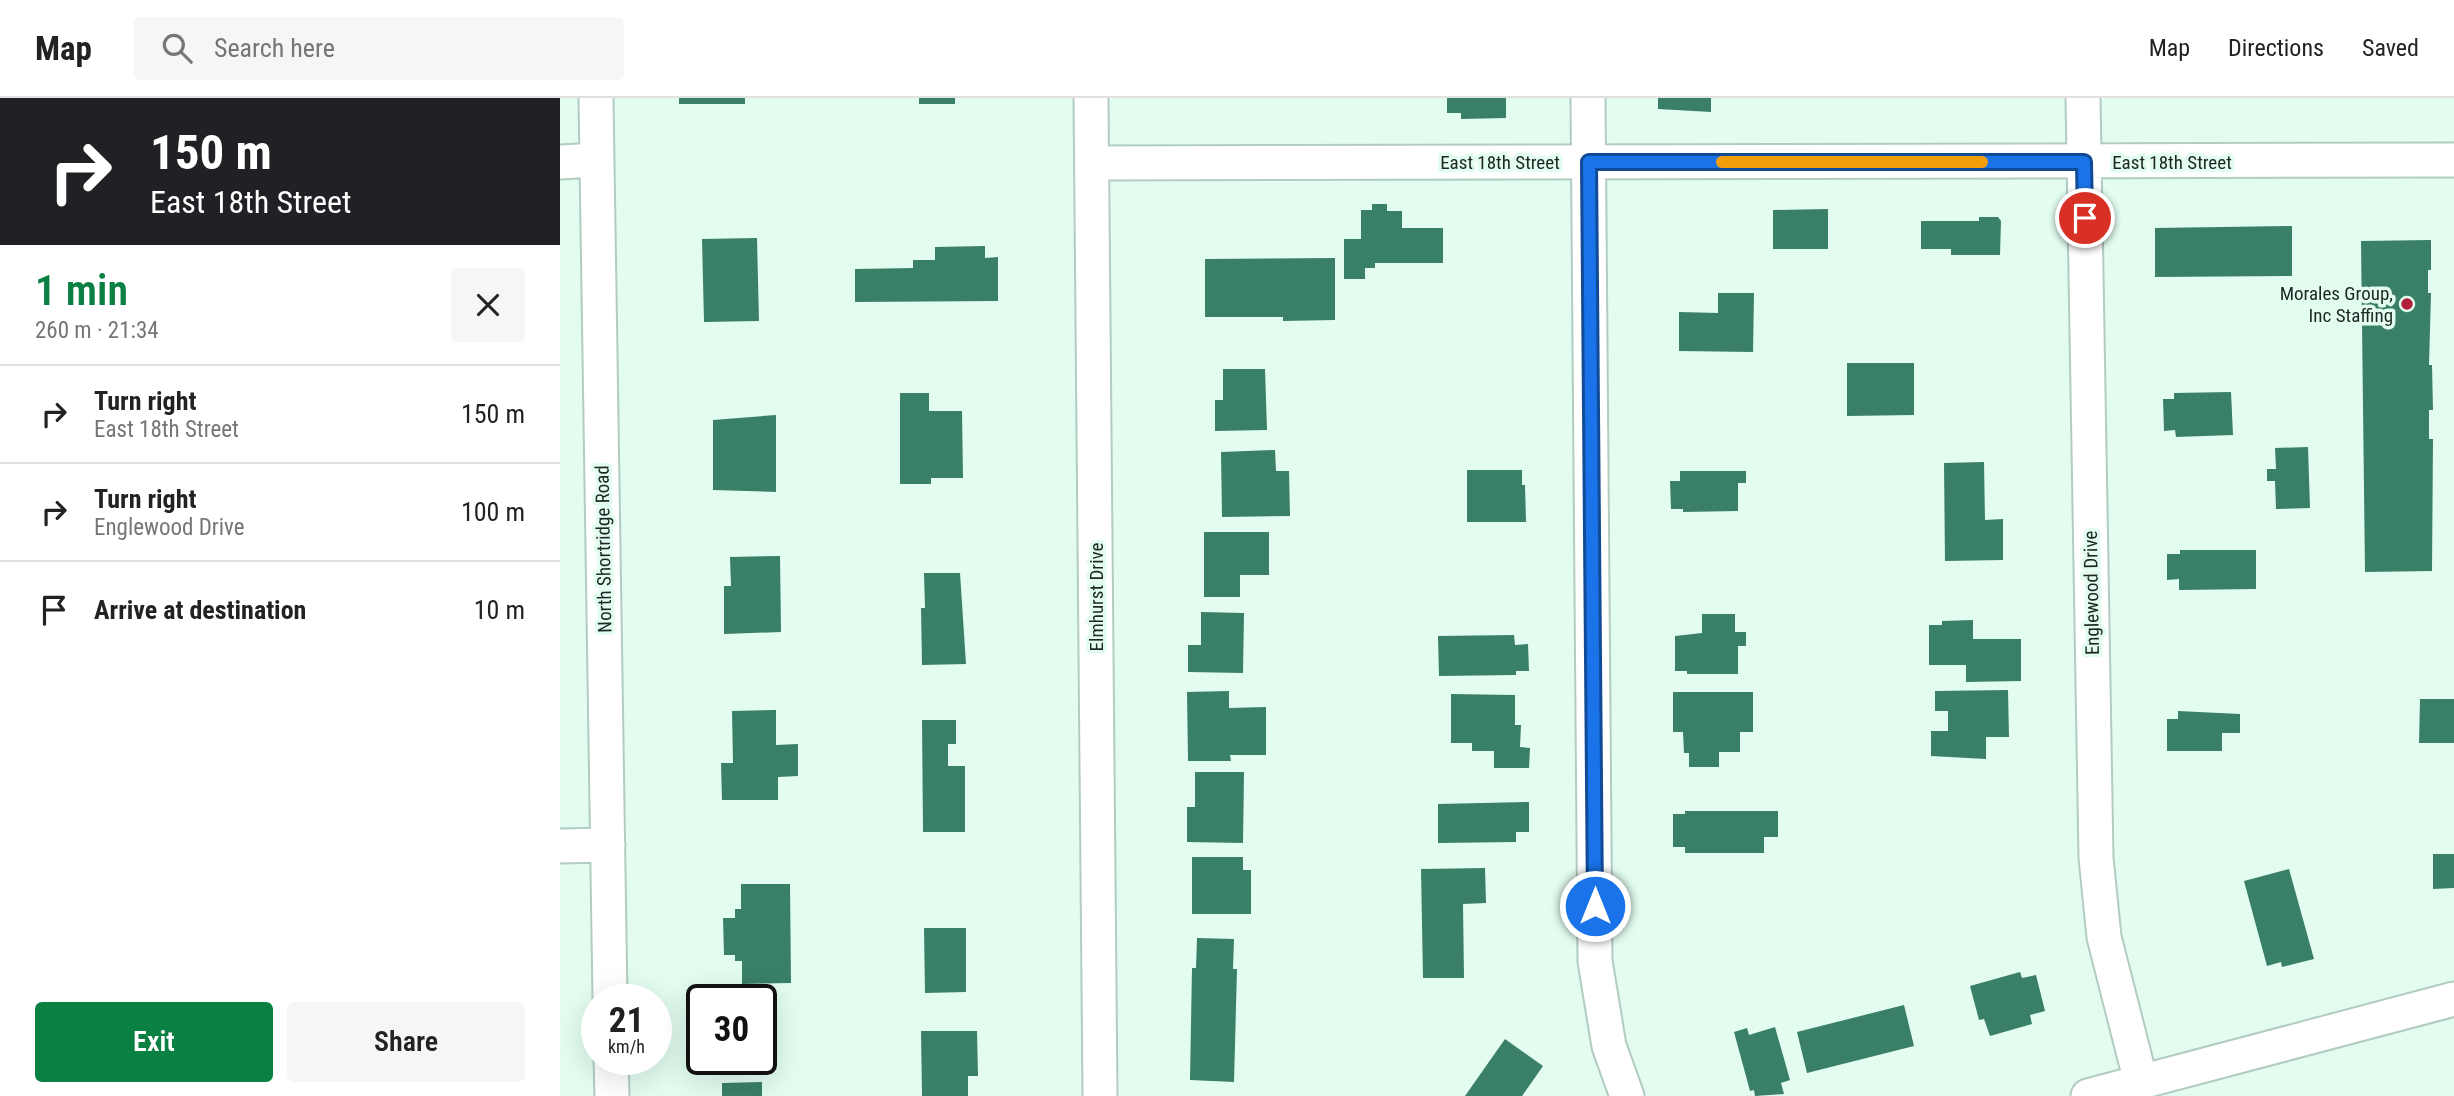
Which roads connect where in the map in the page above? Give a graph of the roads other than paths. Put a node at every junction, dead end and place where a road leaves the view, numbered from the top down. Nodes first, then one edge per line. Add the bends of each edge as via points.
1 (596, 98) edge
2 (1091, 98) edge
3 (1588, 98) edge
4 (2083, 98) edge
5 (597, 160) junction
6 (2454, 160) edge
7 (1589, 162) junction
8 (2084, 162) junction
9 (560, 163) edge
10 (1092, 163) junction
11 (608, 845) junction
12 (560, 846) edge
13 (610, 984) edge
14 (2454, 999) edge
15 (611, 1075) edge
16 (2141, 1082) junction
17 (612, 1096) edge
18 (1100, 1096) edge
19 (1627, 1096) edge
20 (2088, 1096) edge

1 - 5 street, North Shortridge Road
2 - 10 street, Elmhurst Drive
3 - 7 street
4 - 8 street, Englewood Drive
5 - 9 street
5 - 11 street, North Shortridge Road
6 - 8 street, East 18th Street
7 - 8 street, East 18th Street
7 - 10 street, East 18th Street
7 - 19 street via 1595,961 1609,1046
8 - 16 street, Englewood Drive via 2096,858 2104,937
10 - 18 street, Elmhurst Drive
11 - 12 street
11 - 13 street, North Shortridge Road
14 - 16 street
15 - 17 street
16 - 20 street

